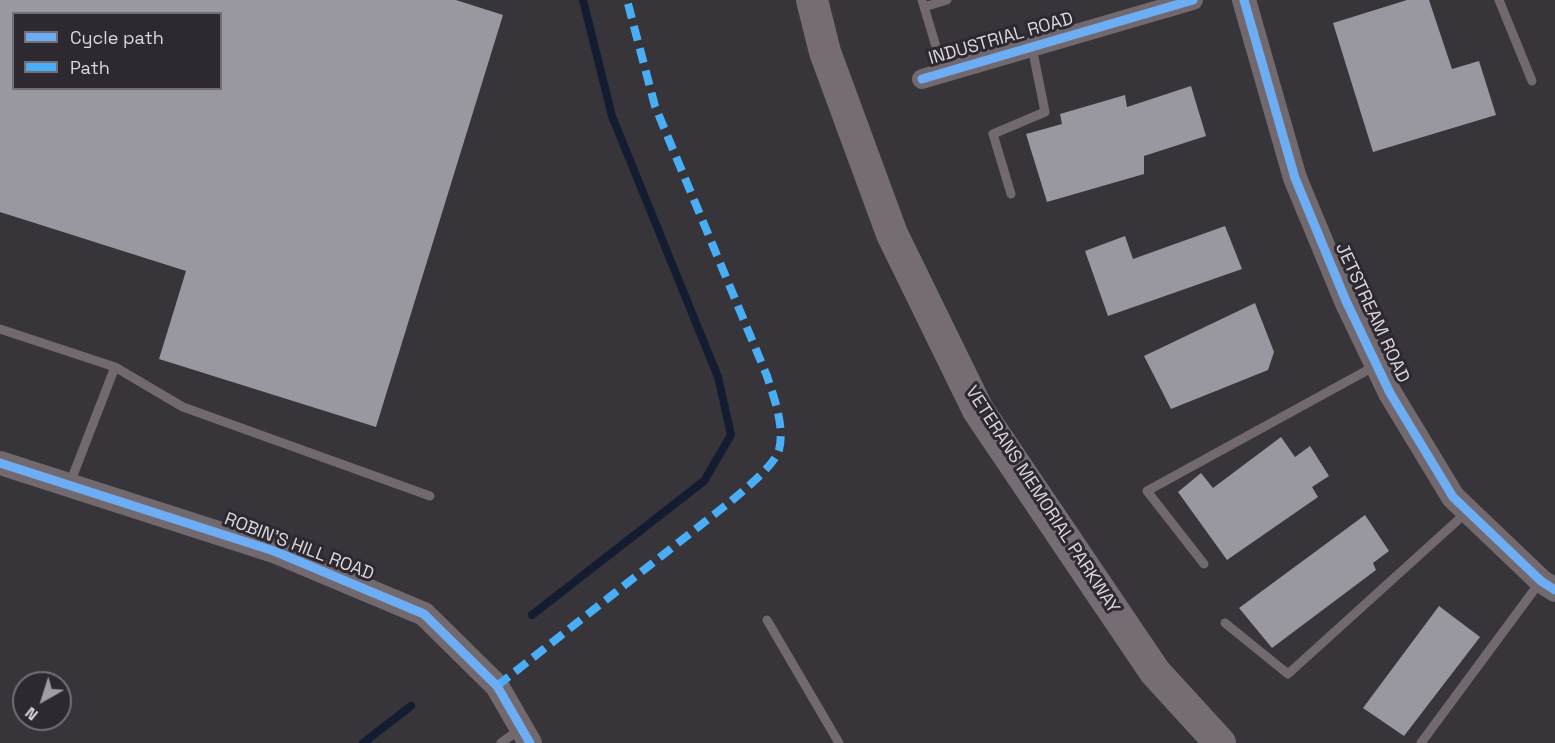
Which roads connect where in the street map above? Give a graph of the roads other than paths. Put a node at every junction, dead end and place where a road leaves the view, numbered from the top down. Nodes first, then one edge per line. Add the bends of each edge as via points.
1 (812, 0) edge
2 (947, 0) edge
3 (1193, 0) edge
4 (1244, 0) edge
5 (1499, 0) edge
6 (923, 4) edge
7 (1032, 47) junction
8 (944, 73) junction
9 (922, 80) dead end
10 (1532, 81) dead end
11 (1011, 194) dead end
12 (0, 329) edge
13 (1377, 365) junction
14 (115, 367) junction
15 (0, 463) edge
16 (69, 485) junction
17 (430, 496) dead end
18 (1469, 510) junction
19 (1204, 564) dead end
20 (1548, 585) edge
21 (767, 620) dead end
22 (1225, 623) dead end
23 (523, 738) edge
24 (501, 743) edge
25 (839, 743) edge
26 (1220, 743) edge
27 (1421, 743) edge

1 - 26 highway, VETERANS MEMORIAL PARKWAY via 825,52 892,234 978,410 1155,672
2 - 6 lane
3 - 7 street, INDUSTRIAL ROAD
4 - 13 street, JETSTREAM ROAD via 1295,178
5 - 10 lane
6 - 8 lane
7 - 8 street, INDUSTRIAL ROAD
7 - 11 lane via 1045,112 993,134
8 - 9 street, INDUSTRIAL ROAD
12 - 14 lane
13 - 18 street, JETSTREAM ROAD via 1453,497
13 - 19 lane via 1147,491
14 - 16 lane
14 - 17 lane via 183,407
15 - 16 street, ROBIN'S HILL ROAD
16 - 23 street, ROBIN'S HILL ROAD via 274,551 424,614 497,686
18 - 20 street, JETSTREAM ROAD
18 - 22 lane via 1288,674
20 - 27 lane
21 - 25 lane
23 - 24 lane

